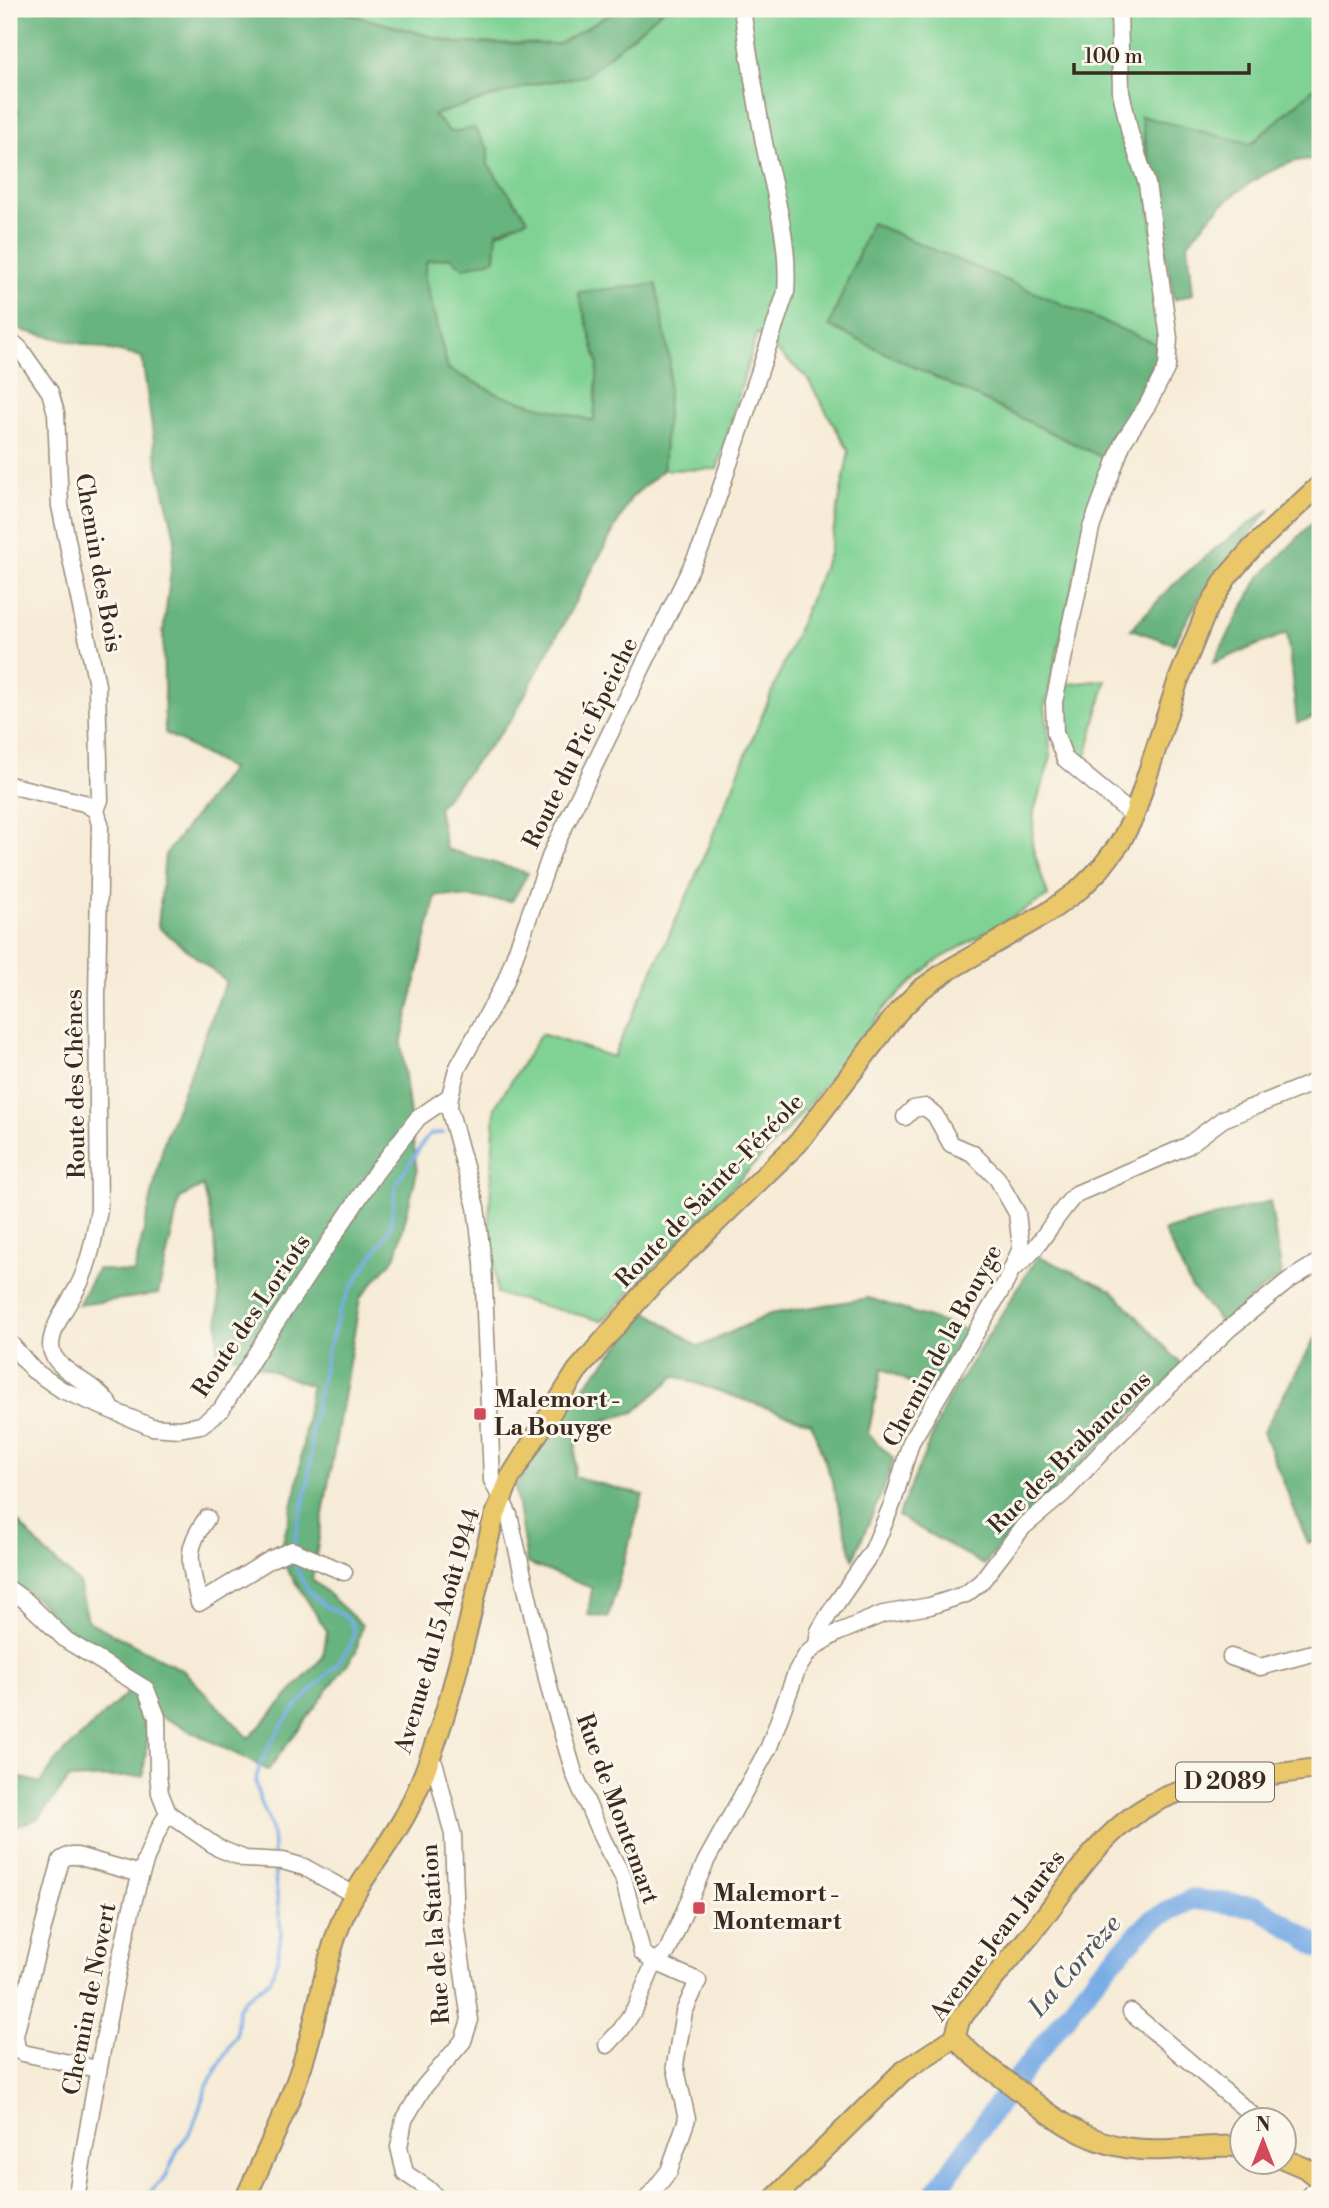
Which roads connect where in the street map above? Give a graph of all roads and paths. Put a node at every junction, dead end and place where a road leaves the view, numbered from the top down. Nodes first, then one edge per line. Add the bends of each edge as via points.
1 (742, 9) edge
2 (1119, 9) edge
3 (9, 339) edge
4 (1320, 485) edge
5 (9, 785) edge
6 (96, 810) junction
7 (1134, 816) junction
8 (1320, 1080) edge
9 (450, 1096) junction
10 (905, 1117) dead end
11 (1320, 1261) edge
12 (1012, 1269) junction
13 (9, 1342) edge
14 (113, 1411) junction
15 (500, 1499) junction
16 (207, 1518) dead end
17 (344, 1572) dead end
18 (9, 1589) edge
19 (817, 1645) junction
20 (1320, 1651) edge
21 (1231, 1657) dead end
22 (428, 1761) junction
23 (1320, 1768) edge
24 (167, 1813) junction
25 (141, 1874) junction
26 (354, 1894) junction
27 (655, 1961) junction
28 (1131, 2012) dead end
29 (955, 2037) junction
30 (607, 2045) dead end
31 (97, 2069) junction
32 (1242, 2106) edge
33 (1228, 2146) edge
34 (1298, 2165) edge
35 (1320, 2182) edge
36 (76, 2199) edge
37 (245, 2199) edge
38 (438, 2199) edge
39 (647, 2199) edge
40 (774, 2199) edge
41 (1307, 2199) edge

1 - 9 street, Route du Pic Épeiche via 785,240 786,292 702,545 552,852 505,983 457,1069
2 - 7 street via 1121,92 1147,184 1169,338 1167,366 1123,442 1091,528 1054,702 1055,733 1065,759
3 - 6 street, Chemin des Bois via 50,392 56,413 60,506 97,685 100,800
4 - 7 main road, Route de Sainte-Féréole via 1253,547 1206,612
5 - 6 street
6 - 14 street, Route des Chênes via 100,824 99,1209 94,1242 81,1280 59,1319 51,1351 61,1365 107,1399
7 - 15 main road, Route de Sainte-Féréole via 1120,843 1080,889 947,971 898,1012 798,1143 649,1288 577,1371
8 - 12 street via 1223,1119 1187,1146 1076,1194 1062,1207 1031,1256
9 - 14 street, Route des Loriots via 418,1118 376,1172 221,1410 201,1425 179,1429 152,1427
9 - 15 street, Route du Pic Épeiche via 449,1108 476,1207 483,1263 492,1480
10 - 12 street, Chemin de la Bouyge via 913,1108 925,1107 935,1115 951,1144 972,1153 998,1178 1017,1213 1021,1248
11 - 19 street, Rue des Brabancons via 1230,1328 1065,1492 1023,1527 981,1582 966,1594 883,1614
12 - 19 street, Chemin de la Bouyge via 911,1442 873,1550 828,1614
13 - 14 street, Route des Loriots via 33,1370 62,1390
15 - 22 main road, Avenue du 15 Août 1944
15 - 27 street, Rue de Montemart via 509,1515 574,1773 623,1877 642,1952
16 - 17 street via 190,1550 199,1603 292,1550
18 - 24 street via 66,1640 146,1689 157,1717 158,1774
19 - 27 street, Rue des Brabancons via 797,1670 769,1747 706,1861 667,1952
20 - 21 street via 1260,1667
22 - 26 main road, Avenue du 15 Août 1944 via 409,1807
22 - 38 street, Rue de la Station via 435,1765 453,1835 456,1924 470,2020 463,2041 423,2088 404,2120 399,2147 405,2173
23 - 29 main road, Avenue Jean Jaurès / D 2089 via 1214,1783 1177,1793 1136,1813 1103,1840 1070,1878 960,2019
24 - 25 street, Chemin de Novert
24 - 26 street via 218,1848 245,1858 304,1867
25 - 31 street, Chemin de Novert
25 - 31 street via 77,1856 61,1860 16,2035 18,2050 23,2053
26 - 37 main road, Avenue du 15 Août 1944 via 329,1957 291,2097
27 - 30 street, Rue des Brabancons via 635,2008
27 - 39 street via 698,1981 684,2012 675,2065 687,2119 669,2171
28 - 32 street
29 - 33 main road via 1057,2120 1081,2134 1132,2148
29 - 40 main road, Avenue Jean Jaurès / D 2089 via 902,2072
31 - 36 street, Chemin de Novert
34 - 35 main road
35 - 41 street

